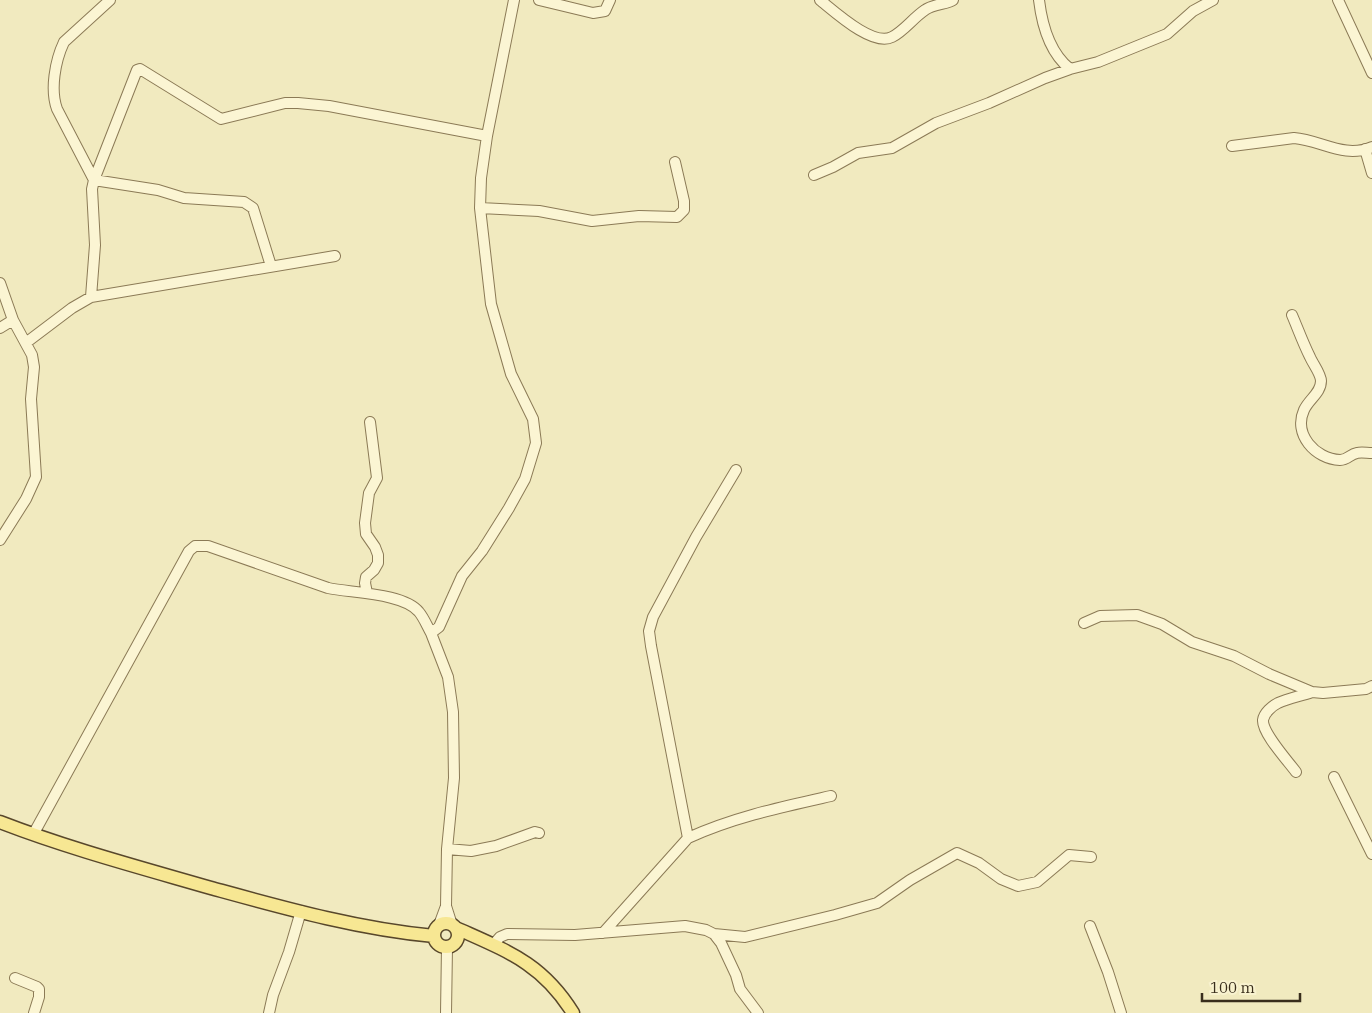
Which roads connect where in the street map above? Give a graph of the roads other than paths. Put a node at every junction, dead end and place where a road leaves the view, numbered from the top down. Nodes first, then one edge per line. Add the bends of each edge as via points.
1 (110, 0) edge
2 (514, 0) edge
3 (539, 0) edge
4 (610, 0) edge
5 (820, 0) edge
6 (953, 0) edge
7 (1039, 0) edge
8 (1213, 0) edge
9 (1338, 0) edge
10 (1070, 69) junction
11 (1372, 73) edge
12 (487, 136) junction
13 (1232, 146) dead end
14 (1368, 148) edge
15 (675, 162) dead end
16 (1372, 173) edge
17 (814, 175) dead end
18 (94, 180) junction
19 (480, 208) junction
20 (335, 256) dead end
21 (271, 266) junction
22 (0, 283) edge
23 (91, 297) junction
24 (1292, 315) dead end
25 (13, 320) junction
26 (0, 328) edge
27 (27, 342) junction
28 (370, 422) dead end
29 (1372, 453) edge
30 (736, 470) dead end
31 (0, 540) edge
32 (368, 593) junction
33 (1084, 623) dead end
34 (431, 633) junction
35 (1372, 686) edge
36 (1312, 692) junction
37 (1296, 772) dead end
38 (1334, 777) dead end
39 (831, 796) dead end
40 (0, 822) edge
41 (34, 833) junction
42 (539, 833) dead end
43 (688, 838) junction
44 (447, 849) junction
45 (1372, 854) edge
46 (1091, 857) dead end
47 (301, 911) junction
48 (449, 926) junction
49 (1090, 926) dead end
50 (604, 932) junction
51 (714, 934) junction
52 (434, 936) junction
53 (490, 944) junction
54 (451, 945) junction
55 (15, 978) dead end
56 (34, 1013) edge
57 (270, 1013) edge
58 (446, 1013) edge
59 (573, 1013) edge
60 (758, 1013) edge
61 (1122, 1013) edge

1 - 18 street via 64,42 53,86 57,109
2 - 12 street
3 - 4 street via 593,13 605,11
5 - 6 street via 849,22 882,40 894,36 932,5
7 - 10 street via 1040,15 1052,46
8 - 10 street via 1193,11 1167,34 1098,62
9 - 11 street
10 - 17 street via 936,123 892,148 858,152
12 - 18 street via 298,103 285,103 221,119 140,69
12 - 19 street
13 - 14 street via 1294,138 1339,150
14 - 16 street
15 - 19 street via 684,201 684,210 677,217 639,216 592,221 539,211
18 - 21 street via 158,190 184,198 244,202 253,208
18 - 23 street via 95,244
19 - 34 street via 491,304 511,374 532,419 536,443 525,479 509,508 462,576 440,627
20 - 21 street
21 - 23 street
22 - 25 street
23 - 27 street
24 - 29 street via 1321,378 1320,390 1308,402 1301,420 1310,447 1338,460 1347,460 1355,453
25 - 26 street
25 - 27 street
27 - 31 street via 34,367 31,399 36,478
28 - 32 street via 377,478 369,494 365,523 378,563 366,577
30 - 43 street via 687,553 649,630
32 - 34 street via 403,602 418,611
32 - 41 street via 328,588 208,546 195,546 189,550
33 - 36 street via 1100,616 1136,615
34 - 44 street via 448,677 454,712 454,778
35 - 36 street
36 - 37 street via 1277,704 1263,718 1269,736
38 - 45 street
39 - 43 street via 753,814
40 - 41 main road
41 - 47 main road via 171,877
42 - 44 street via 471,851
43 - 50 street
44 - 48 street
46 - 51 street via 1069,855 1037,882 1018,886 1001,880 979,863 957,853 877,903 745,937
47 - 52 main road via 394,932
47 - 57 street
48 - 52 main road via 435,930
48 - 53 main road
48 - 54 main road via 458,934
49 - 61 street
50 - 51 street via 685,926
50 - 53 street via 507,934
51 - 60 street via 740,989
52 - 54 main road via 437,943
53 - 54 main road
53 - 59 main road via 511,953 539,972
54 - 58 street
55 - 56 street via 39,989

